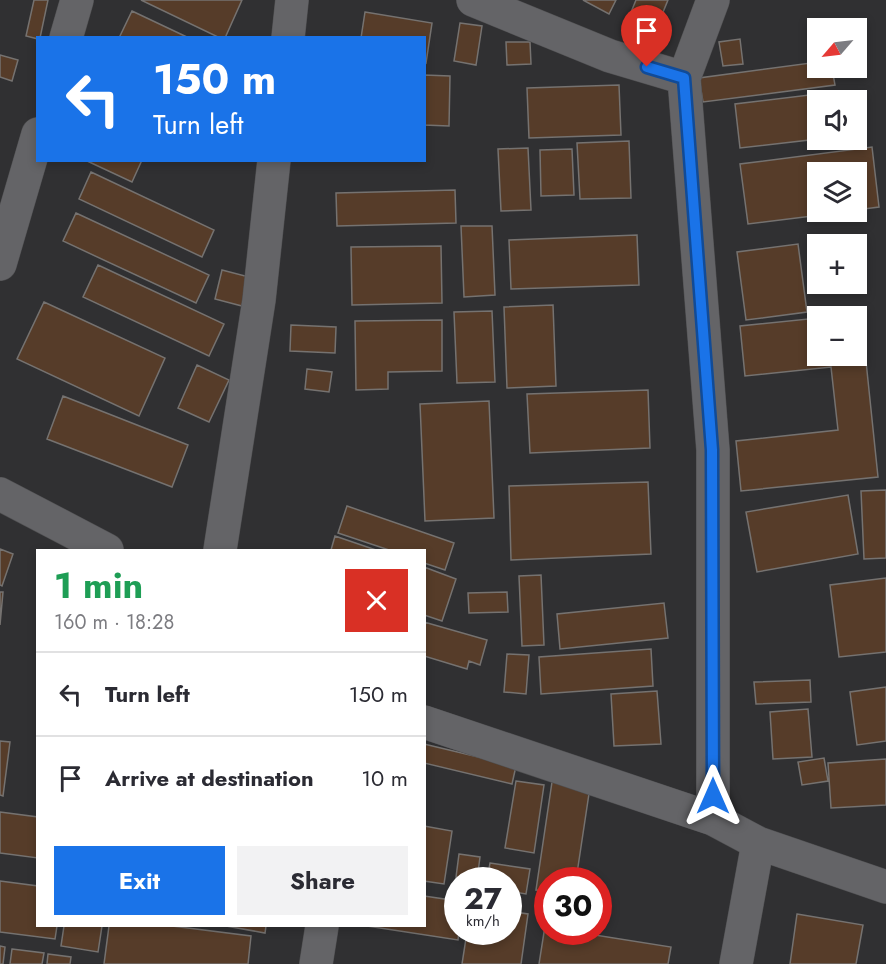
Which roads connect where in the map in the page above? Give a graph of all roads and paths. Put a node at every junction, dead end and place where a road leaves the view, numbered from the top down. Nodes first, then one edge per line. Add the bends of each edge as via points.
1 (76, 0) edge
2 (292, 0) edge
3 (473, 0) edge
4 (713, 0) edge
5 (67, 36) edge
6 (288, 36) edge
7 (684, 78) junction
8 (36, 142) edge
9 (274, 162) edge
10 (0, 264) edge
11 (0, 494) edge
12 (105, 549) edge
13 (220, 549) edge
14 (426, 723) edge
15 (713, 819) junction
16 (758, 843) junction
17 (886, 887) edge
18 (321, 927) edge
19 (316, 964) edge
20 (736, 964) edge

1 - 5 street
2 - 6 street
3 - 7 street via 610,56
4 - 7 street
7 - 15 street via 712,450
8 - 10 street
9 - 13 street via 259,300
11 - 12 street
14 - 15 street
15 - 16 street
16 - 17 street
16 - 20 street
18 - 19 street

